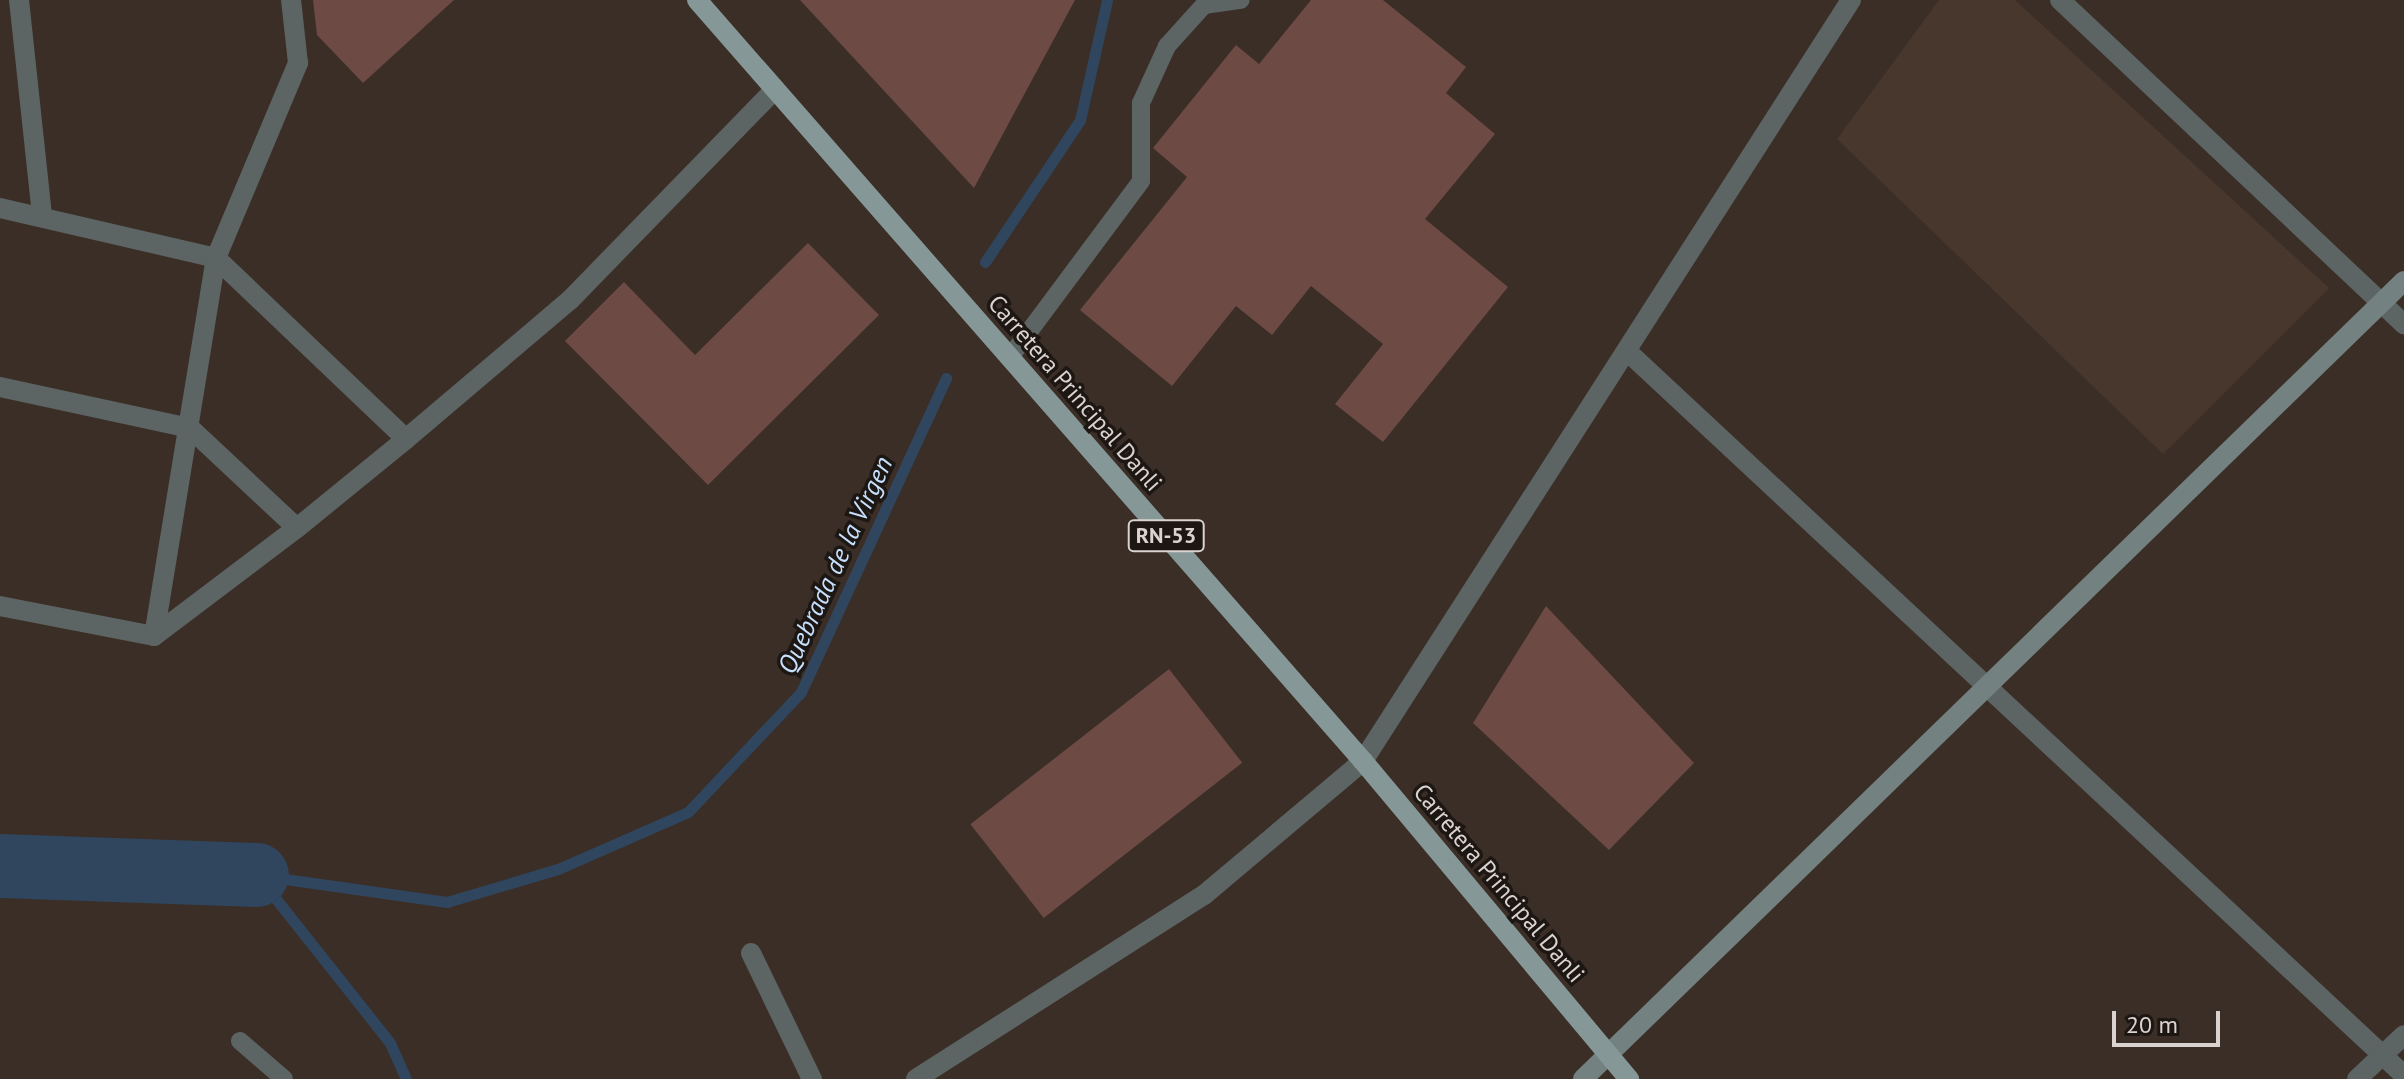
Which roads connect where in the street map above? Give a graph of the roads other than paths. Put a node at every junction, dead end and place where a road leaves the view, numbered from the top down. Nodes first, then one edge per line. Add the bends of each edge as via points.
1 (19, 0) edge
2 (291, 0) edge
3 (697, 0) edge
4 (1241, 0) edge
5 (1851, 0) edge
6 (2060, 0) edge
7 (775, 89) junction
8 (0, 208) edge
9 (42, 216) junction
10 (216, 258) junction
11 (2404, 281) edge
12 (2382, 302) junction
13 (2404, 324) edge
14 (1628, 352) junction
15 (1010, 357) junction
16 (0, 387) edge
17 (190, 428) junction
18 (406, 439) junction
19 (297, 528) junction
20 (0, 606) edge
21 (154, 636) junction
22 (1984, 687) junction
23 (1363, 761) junction
24 (751, 953) dead end
25 (2404, 1035) edge
26 (240, 1041) dead end
27 (1609, 1054) junction
28 (2384, 1055) junction
29 (2404, 1075) edge
30 (284, 1079) edge
31 (812, 1079) edge
32 (916, 1079) edge
33 (1583, 1079) edge
34 (1629, 1079) edge
35 (2357, 1079) edge

1 - 9 street
2 - 10 street via 298,63
3 - 7 main road, Carretera Principal Danli / RN-53
4 - 15 lane via 1204,5 1167,46 1141,103 1141,181
5 - 14 street
6 - 12 street
7 - 15 main road, Carretera Principal Danli / RN-53
7 - 18 street via 570,300
8 - 9 street
9 - 10 street
10 - 17 street
10 - 18 street
11 - 12 main road
12 - 13 street
12 - 22 main road
14 - 22 street
14 - 23 street
15 - 23 main road, Carretera Principal Danli / RN-53
16 - 17 street
17 - 19 street
17 - 21 street
18 - 19 street
19 - 21 street
20 - 21 street
22 - 27 main road
22 - 28 street
23 - 27 main road, Carretera Principal Danli / RN-53
23 - 32 street via 1204,895
24 - 31 street
25 - 28 street
26 - 30 lane
27 - 33 main road
27 - 34 main road, Carretera Principal Danli / RN-53
28 - 29 street
28 - 35 street

